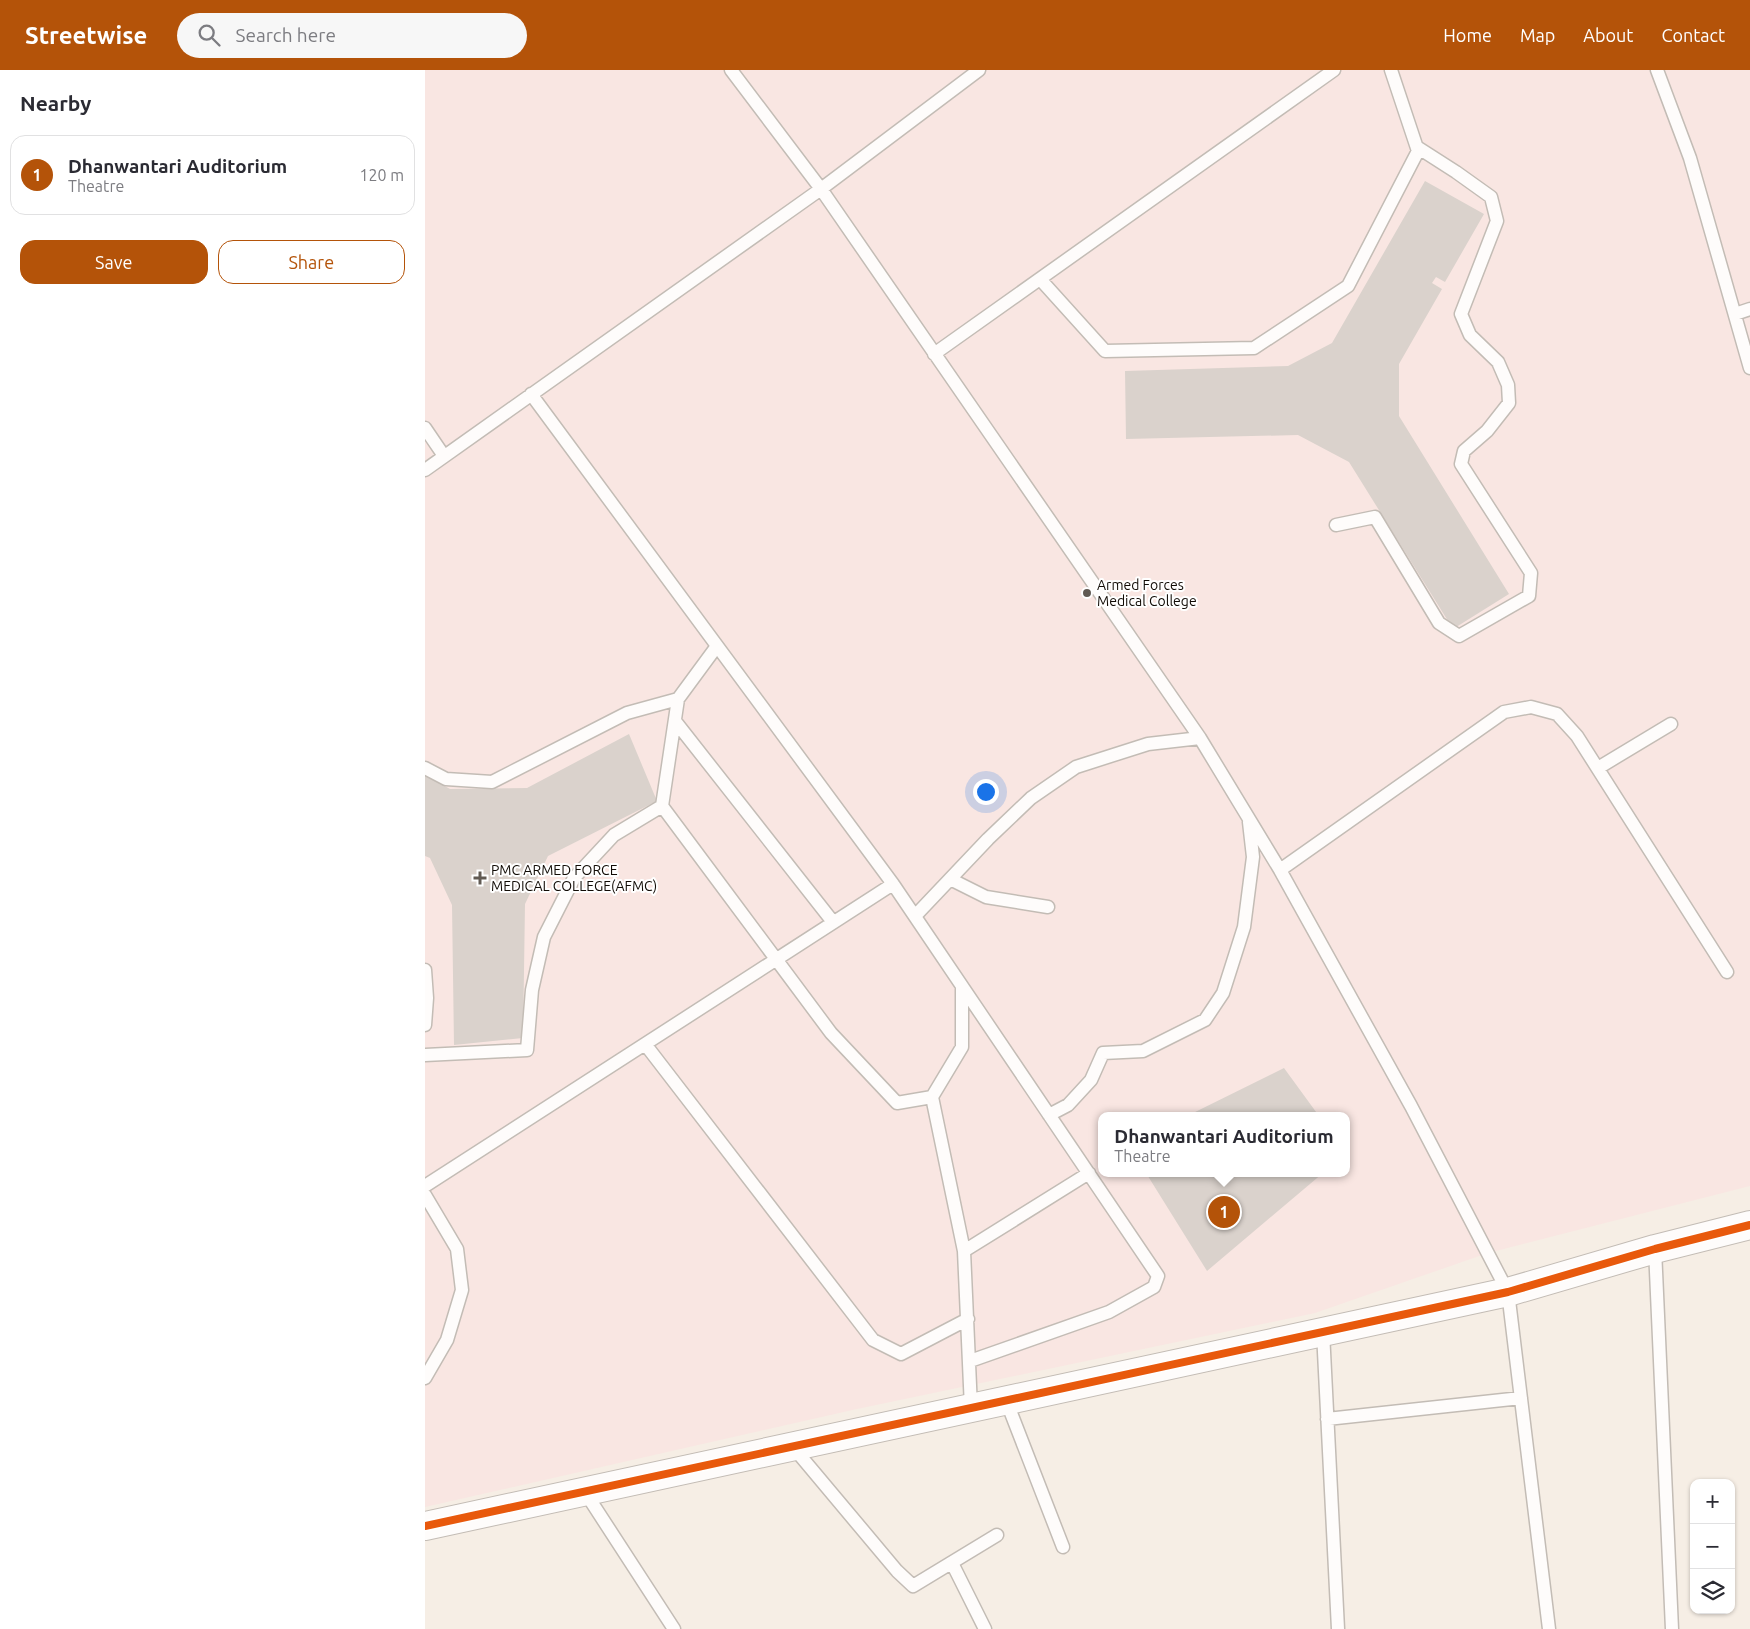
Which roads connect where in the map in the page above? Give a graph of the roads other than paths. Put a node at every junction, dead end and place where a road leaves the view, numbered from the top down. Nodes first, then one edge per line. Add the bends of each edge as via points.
1 (731, 70) edge
2 (979, 70) edge
3 (1334, 70) edge
4 (1391, 70) edge
5 (1657, 70) edge
6 (1417, 146) junction
7 (821, 189) junction
8 (1040, 279) junction
9 (1750, 308) edge
10 (1735, 314) junction
11 (934, 354) junction
12 (1750, 368) edge
13 (531, 394) junction
14 (425, 428) edge
15 (444, 456) junction
16 (425, 470) edge
17 (1336, 525) dead end
18 (717, 646) junction
19 (678, 699) junction
20 (675, 721) junction
21 (1671, 724) dead end
22 (1199, 738) junction
23 (425, 768) edge
24 (1598, 768) junction
25 (662, 806) junction
26 (1248, 817) junction
27 (1280, 870) junction
28 (950, 879) junction
29 (893, 884) junction
30 (1048, 907) dead end
31 (915, 916) junction
32 (833, 922) junction
33 (776, 960) junction
34 (425, 970) edge
35 (1727, 972) dead end
36 (962, 986) junction
37 (425, 1025) edge
38 (645, 1044) junction
39 (425, 1055) edge
40 (932, 1097) junction
41 (1049, 1115) junction
42 (1089, 1174) junction
43 (425, 1186) edge
44 (425, 1195) edge
45 (1750, 1224) edge
46 (1655, 1250) junction
47 (964, 1251) junction
48 (1508, 1292) junction
49 (968, 1319) junction
50 (1323, 1332) junction
51 (970, 1361) junction
52 (425, 1378) edge
53 (1521, 1398) junction
54 (1006, 1400) junction
55 (971, 1408) junction
56 (1327, 1419) junction
57 (793, 1446) junction
58 (585, 1492) junction
59 (425, 1526) edge
60 (997, 1536) dead end
61 (1063, 1547) dead end
62 (952, 1563) junction
63 (674, 1629) edge
64 (985, 1629) edge
65 (1338, 1629) edge
66 (1549, 1629) edge
67 (1672, 1629) edge

1 - 7 lane
2 - 7 lane
3 - 8 lane
4 - 6 lane
5 - 10 lane via 1690,158
6 - 8 lane via 1418,151 1348,286 1254,348 1105,351
6 - 17 lane via 1491,197 1497,221 1461,314 1470,335 1498,362 1508,385 1509,403 1487,431 1464,451 1461,464 1531,573 1529,596 1459,636 1439,623 1375,517
7 - 11 lane
7 - 13 lane
8 - 11 lane
9 - 10 lane
10 - 12 lane
11 - 22 lane
13 - 15 lane
13 - 18 lane
14 - 15 lane
15 - 16 lane
18 - 19 lane
18 - 29 lane
19 - 20 lane
19 - 23 lane via 627,713 492,782 446,779
20 - 25 lane
20 - 32 lane
21 - 24 lane
22 - 26 lane
22 - 28 lane via 1147,744 1076,767 1031,798
24 - 27 lane via 1577,736 1557,714 1531,707 1504,712
24 - 35 lane
25 - 33 lane
25 - 39 lane via 614,835 574,878 544,937 532,990 527,1050
26 - 27 lane
26 - 41 lane via 1253,857 1245,927 1223,993 1205,1020 1143,1051 1103,1053 1091,1080 1068,1105
27 - 48 lane via 1411,1106
28 - 30 lane via 986,897
28 - 31 lane
29 - 31 lane
29 - 32 lane
31 - 36 lane
32 - 33 lane
33 - 38 lane
33 - 40 lane via 831,1033 897,1102
34 - 37 lane
36 - 40 lane via 962,1047
36 - 41 lane
38 - 43 lane
38 - 49 lane via 873,1340 901,1354
40 - 47 lane
41 - 42 lane
42 - 47 lane
42 - 51 lane via 1158,1276 1154,1287 1109,1312
44 - 52 lane via 457,1249 462,1290 447,1340
45 - 46 street
46 - 48 street
46 - 67 lane
47 - 49 lane
48 - 50 street
48 - 53 lane
49 - 51 lane
50 - 54 street
50 - 56 lane
51 - 55 lane
53 - 56 lane
53 - 66 lane
54 - 55 street
54 - 61 lane
55 - 57 street
56 - 65 lane
57 - 58 street
57 - 62 lane via 913,1586
58 - 59 street
58 - 63 lane
60 - 62 lane
62 - 64 lane

